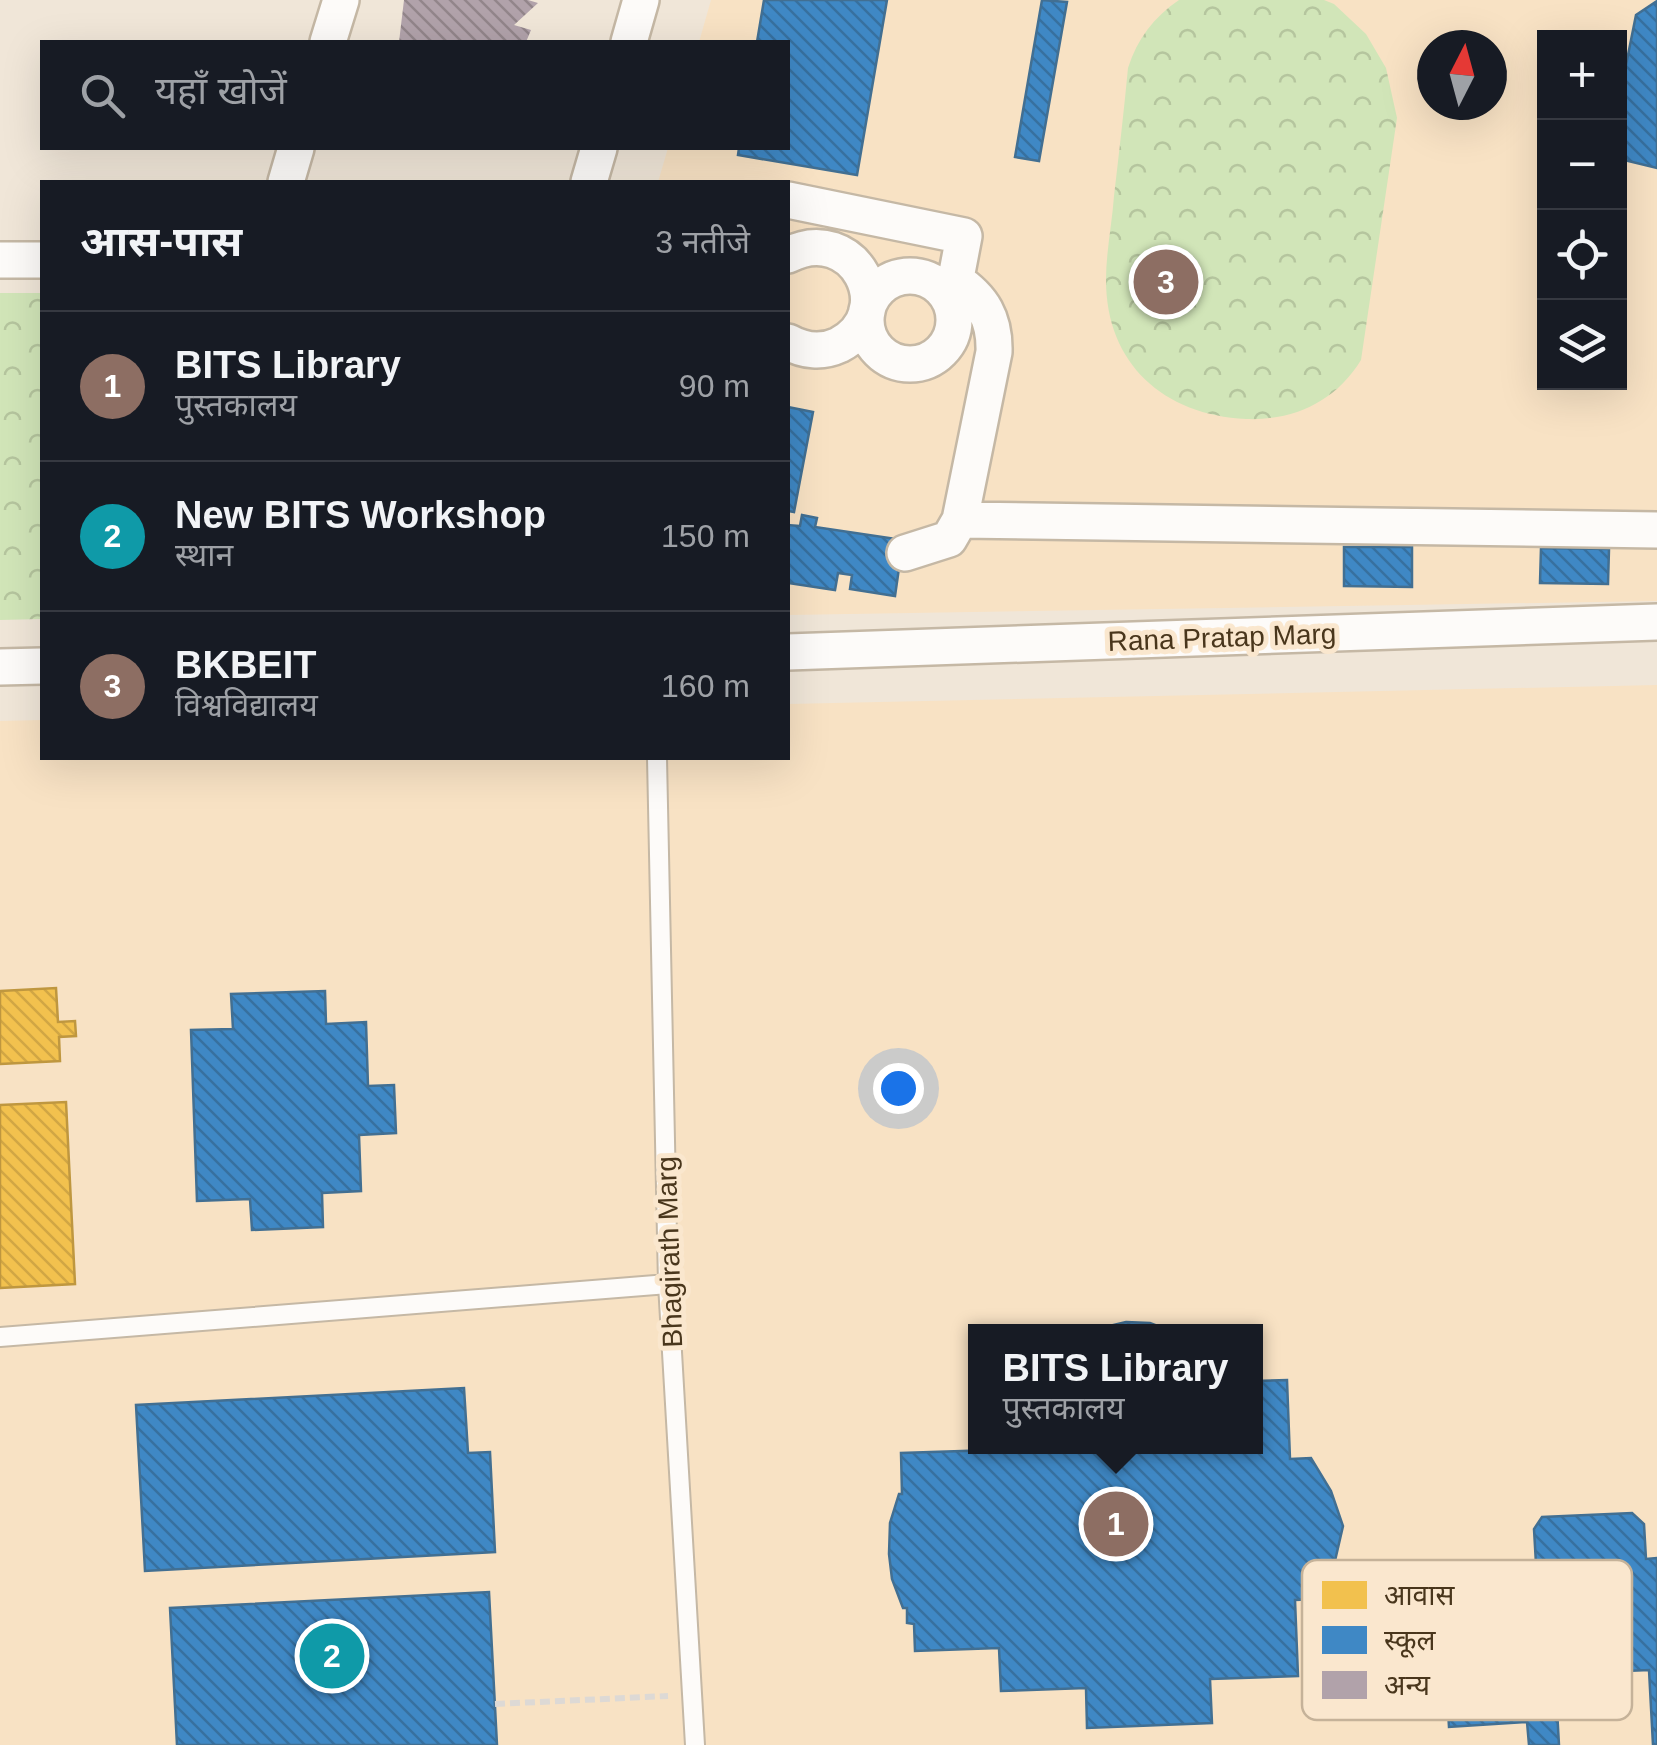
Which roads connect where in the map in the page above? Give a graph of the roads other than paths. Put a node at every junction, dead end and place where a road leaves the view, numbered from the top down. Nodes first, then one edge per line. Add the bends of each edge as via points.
1 (341, 0) edge
2 (641, 0) edge
3 (329, 40) edge
4 (630, 40) edge
5 (295, 150) edge
6 (598, 150) edge
7 (287, 180) edge
8 (590, 180) edge
9 (790, 200) edge
10 (790, 254) edge
11 (0, 260) edge
12 (40, 260) edge
13 (953, 291) junction
14 (868, 304) junction
15 (790, 343) edge
16 (960, 520) junction
17 (1657, 530) edge
18 (905, 554) dead end
19 (1657, 622) edge
20 (790, 652) edge
21 (40, 666) edge
22 (0, 667) edge
23 (657, 760) edge
24 (668, 1284) junction
25 (0, 1337) edge
26 (694, 1745) edge

1 - 3 street
2 - 4 street
5 - 7 street
6 - 8 street
9 - 13 street via 964,236
10 - 14 street via 822,246 841,252 867,284
11 - 12 street
13 - 14 street via 910,276 892,280
13 - 14 street via 952,336 943,351 911,365 894,362 870,338
13 - 16 street via 974,292 994,330
14 - 15 street via 863,324 831,348
16 - 17 street
16 - 18 street via 949,538
19 - 20 street, Rana Pratap Marg
21 - 22 street
23 - 24 lane, Bhagirath Marg
24 - 25 lane
24 - 26 lane, Bhagirath Marg

